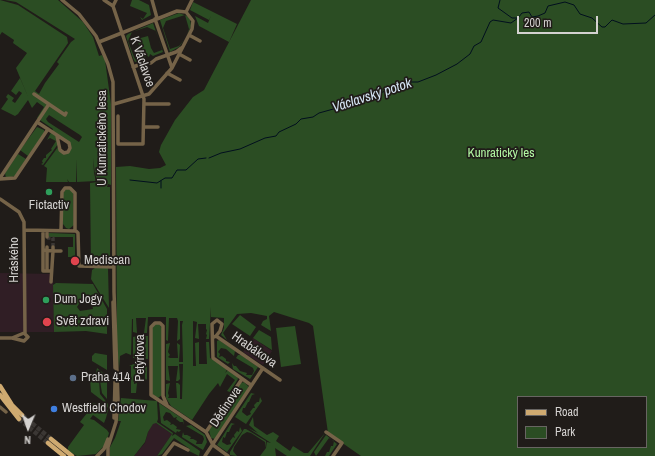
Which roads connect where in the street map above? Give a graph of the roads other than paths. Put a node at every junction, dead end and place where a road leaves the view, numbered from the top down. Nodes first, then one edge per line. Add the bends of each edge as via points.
1 (62, 0) edge
2 (104, 0) edge
3 (116, 0) edge
4 (152, 0) edge
5 (192, 0) edge
6 (113, 6) junction
7 (186, 12) junction
8 (156, 19) junction
9 (122, 33) junction
10 (189, 35) junction
11 (200, 41) dead end
12 (99, 42) junction
13 (184, 44) junction
14 (179, 54) junction
15 (167, 55) junction
16 (190, 60) dead end
17 (133, 67) junction
18 (172, 68) junction
19 (167, 73) junction
20 (180, 80) dead end
21 (34, 94) dead end
22 (143, 97) junction
23 (49, 104) junction
24 (114, 104) junction
25 (144, 104) junction
26 (168, 104) dead end
27 (66, 113) dead end
28 (118, 116) dead end
29 (37, 122) junction
30 (144, 126) junction
31 (158, 127) dead end
32 (48, 129) junction
33 (57, 136) junction
34 (0, 178) edge
35 (0, 199) edge
36 (25, 230) junction
37 (61, 230) junction
38 (75, 230) junction
39 (46, 234) dead end
40 (46, 249) junction
41 (53, 249) junction
42 (61, 251) dead end
43 (47, 257) junction
44 (53, 257) junction
45 (114, 267) junction
46 (49, 272) junction
47 (51, 282) dead end
48 (114, 292) junction
49 (23, 334) junction
50 (0, 338) edge
51 (12, 338) junction
52 (22, 340) junction
53 (262, 368) junction
54 (242, 379) junction
55 (280, 380) dead end
56 (251, 385) junction
57 (0, 386) edge
58 (0, 395) edge
59 (163, 396) junction
60 (156, 399) junction
61 (167, 405) junction
62 (1, 407) edge
63 (6, 412) dead end
64 (206, 432) junction
65 (326, 432) dead end
66 (212, 445) junction
67 (188, 450) dead end
68 (64, 456) edge
69 (72, 456) edge
70 (97, 456) edge
71 (108, 456) edge
72 (164, 456) edge
73 (205, 456) edge
74 (228, 456) edge
75 (333, 456) edge

1 - 12 street, U Kunratického lesa via 81,16
2 - 6 street
3 - 6 street
4 - 8 street
5 - 7 street
6 - 9 street, K Václavce
7 - 8 street via 177,11
7 - 10 street via 193,23
8 - 9 street
8 - 15 street
9 - 12 street
9 - 17 street, K Václavce
10 - 11 street
10 - 13 street
12 - 24 street, U Kunratického lesa via 110,71
13 - 14 street
13 - 15 street via 180,49
14 - 16 street
14 - 18 street
15 - 17 street via 151,63
15 - 18 street
17 - 22 street, K Václavce
18 - 19 street
19 - 20 street
19 - 22 street via 149,94
21 - 23 street
22 - 24 street
22 - 25 street, K Václavce
23 - 27 street via 65,115
23 - 29 street
24 - 45 street, U Kunratického lesa
25 - 26 street
25 - 30 street, K Václavce
28 - 30 street, K Václavce via 118,144 144,144
29 - 32 street
29 - 34 street
30 - 31 street
32 - 33 street
32 - 34 street via 14,178
33 - 33 street via 60,150 68,152 70,145
35 - 36 street, Hráského via 22,215
36 - 37 street
36 - 49 street, Hráského
37 - 38 street
37 - 38 street via 62,192 65,188 70,188 75,193
38 - 45 street via 78,233 79,266
39 - 40 street
40 - 41 street
40 - 43 street
40 - 46 street via 43,271
41 - 42 street
41 - 44 street
43 - 44 street
43 - 46 street
44 - 46 street via 53,272
45 - 48 street, U Kunratického lesa
46 - 47 street
48 - 70 street, U Kunratického lesa via 114,419 106,446
48 - 71 street, U Kunratického lesa via 118,399 116,422 108,447
49 - 51 street
49 - 52 street, Hráského
49 - 52 street, Hráského via 28,336 28,339
50 - 51 street
51 - 52 street
53 - 54 street, Hrabákova via 215,337 213,358
53 - 55 street, Hrabákova
53 - 56 street, Dědinova
54 - 56 street, Hrabákova
54 - 64 street, Dědinova
56 - 66 street, Dědinova
57 - 58 main road via 20,417
59 - 60 street, Petýrkova
59 - 60 street, Petýrkova via 163,326 155,323 151,327 151,394
59 - 61 street, Petýrkova
60 - 61 street, Petýrkova
61 - 64 street, Petýrkova
62 - 63 street
64 - 66 street
65 - 75 street via 342,443
66 - 73 street, Dědinova
66 - 74 street
67 - 72 street via 174,443
68 - 69 main road via 49,441

